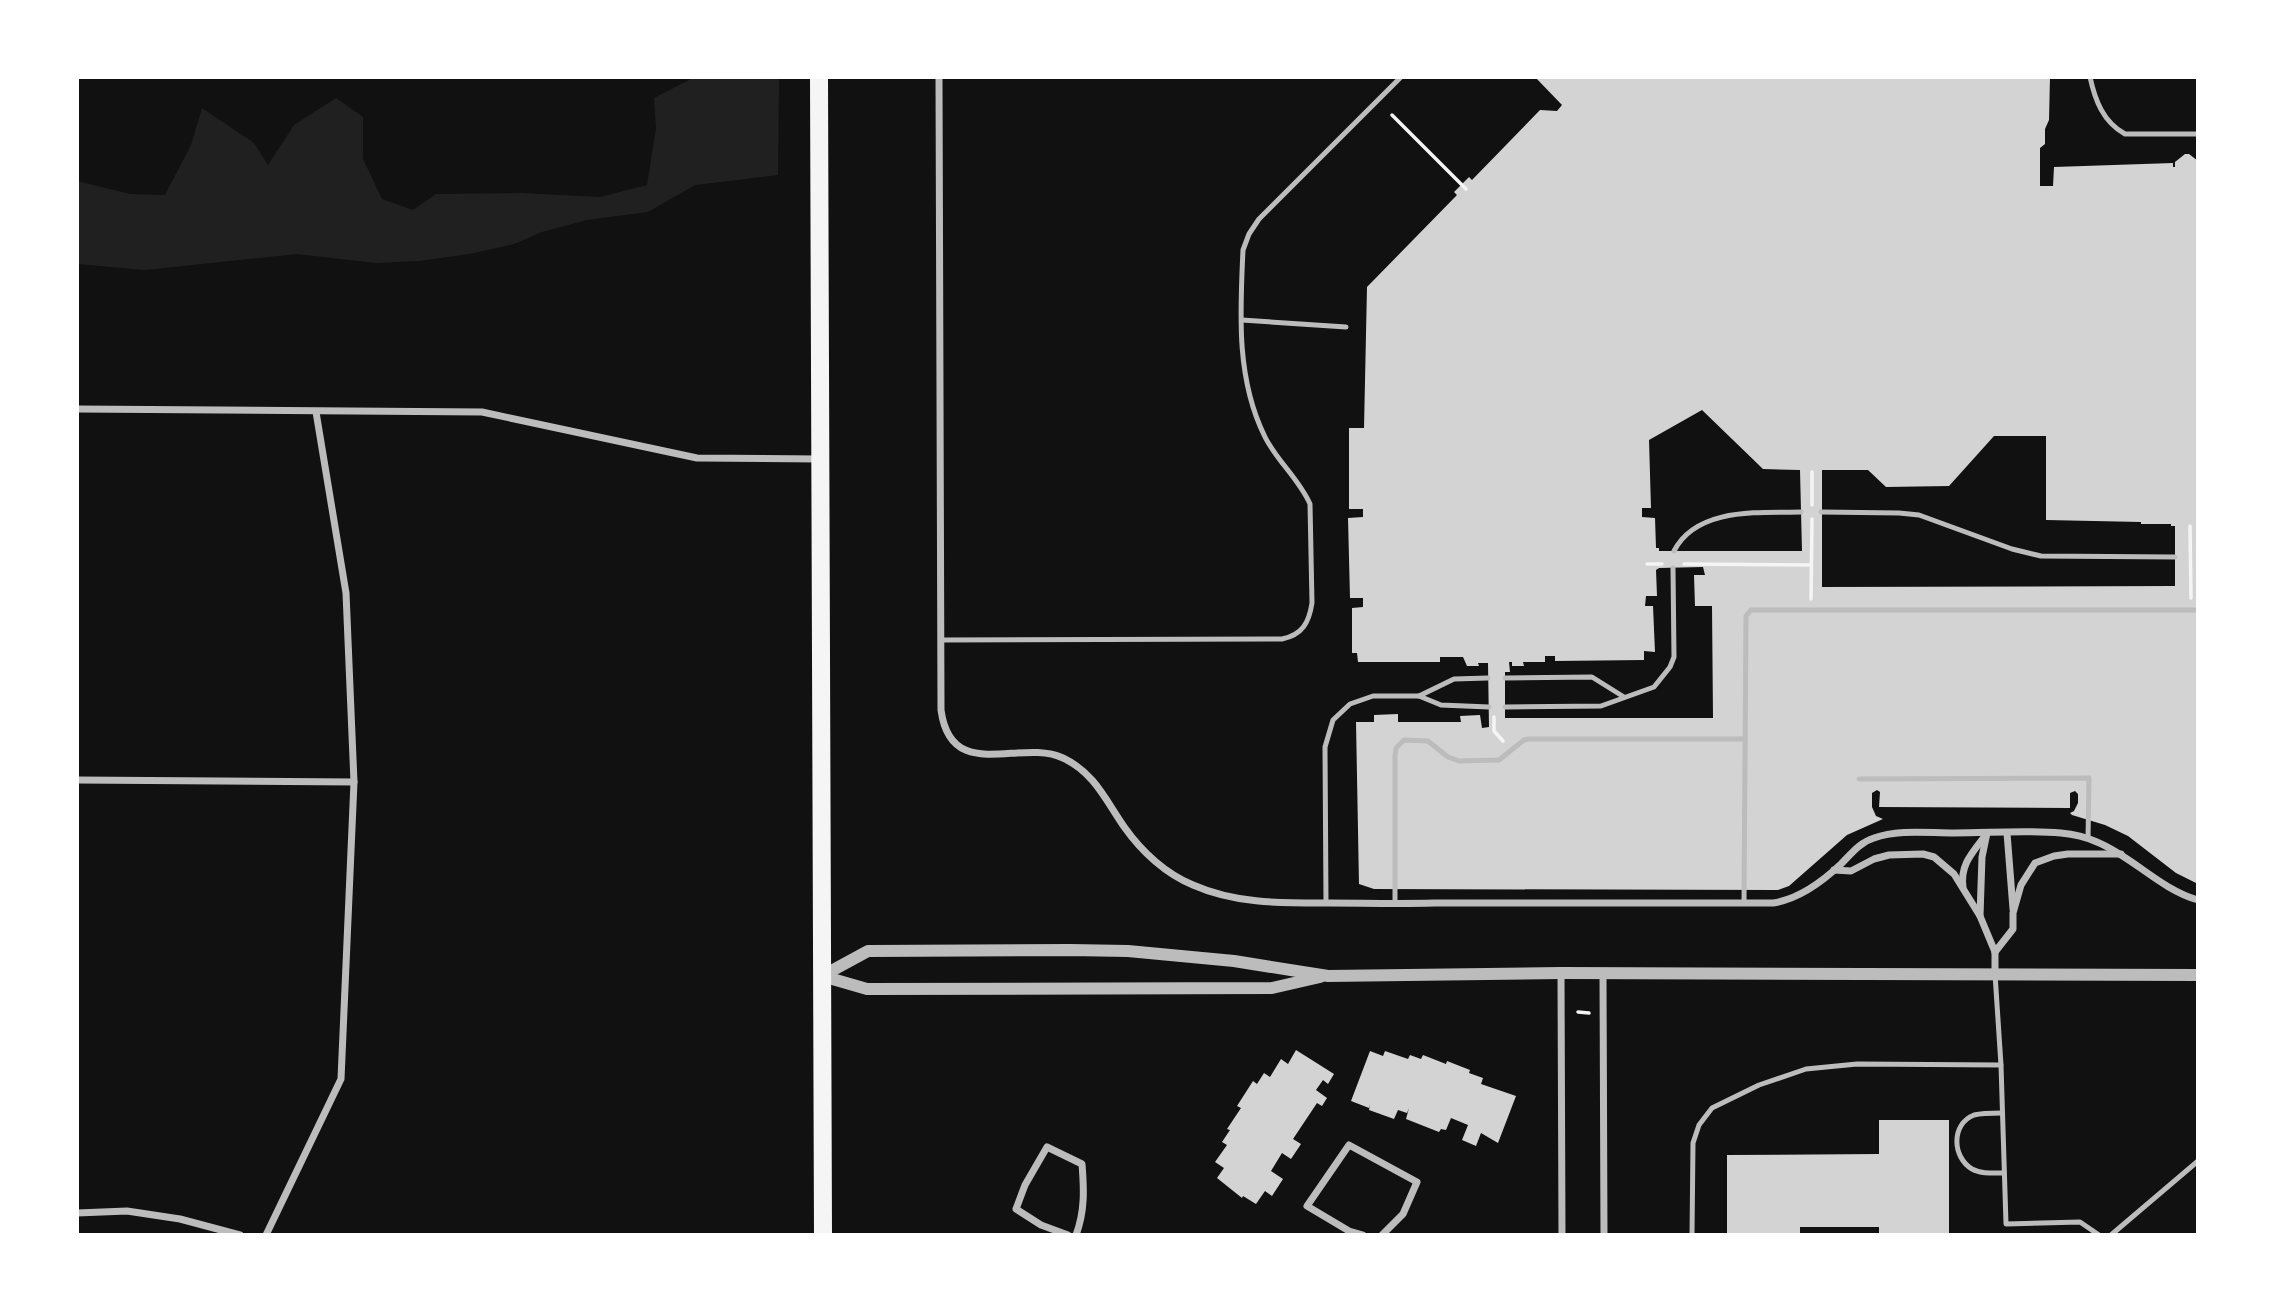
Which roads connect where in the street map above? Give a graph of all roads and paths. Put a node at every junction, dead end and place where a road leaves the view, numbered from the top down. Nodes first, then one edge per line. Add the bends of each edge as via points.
1 (819, 77) edge
2 (939, 77) edge
3 (1401, 77) edge
4 (2090, 77) edge
5 (1392, 115) dead end
6 (2198, 134) edge
7 (1466, 189) dead end
8 (1242, 320) junction
9 (1346, 327) dead end
10 (77, 409) edge
11 (316, 412) junction
12 (821, 459) junction
13 (1812, 472) dead end
14 (1801, 513) dead end
15 (1821, 513) dead end
16 (2190, 526) dead end
17 (1674, 551) dead end
18 (2175, 557) dead end
19 (1647, 564) dead end
20 (1811, 565) junction
21 (1673, 568) dead end
22 (1811, 610) junction
23 (2191, 610) junction
24 (2198, 610) edge
25 (941, 640) junction
26 (1488, 678) dead end
27 (1505, 678) dead end
28 (1419, 696) junction
29 (1625, 697) junction
30 (1489, 707) dead end
31 (1505, 707) dead end
32 (1745, 739) junction
33 (1860, 779) dead end
34 (77, 780) edge
35 (354, 782) junction
36 (1987, 833) junction
37 (2007, 833) junction
38 (2088, 839) junction
39 (2122, 854) junction
40 (1833, 870) junction
41 (1964, 891) junction
42 (2198, 900) edge
43 (1744, 902) junction
44 (1326, 903) junction
45 (1395, 904) junction
46 (2013, 913) junction
47 (1980, 916) junction
48 (1995, 952) junction
49 (1561, 973) junction
50 (1602, 973) junction
51 (1995, 974) junction
52 (2198, 975) edge
53 (822, 976) junction
54 (1328, 976) junction
55 (1578, 1012) dead end
56 (1595, 1014) dead end
57 (2001, 1065) junction
58 (2002, 1113) junction
59 (2198, 1161) edge
60 (2004, 1173) junction
61 (77, 1213) edge
62 (240, 1235) edge
63 (266, 1235) edge
64 (824, 1235) edge
65 (1068, 1235) edge
66 (1076, 1235) edge
67 (1363, 1235) edge
68 (1382, 1235) edge
69 (1562, 1235) edge
70 (1604, 1235) edge
71 (1692, 1235) edge
72 (2099, 1235) edge
73 (2111, 1235) edge

1 - 12 main road
2 - 25 street
3 - 8 lane via 1253,228 1244,250
4 - 6 lane via 2101,111 2125,134
5 - 7 path
8 - 9 lane
8 - 25 lane via 1243,367 1256,416 1271,448 1310,504 1312,604 1301,631 1282,639
10 - 11 street
11 - 12 street via 482,412 697,458
11 - 35 street via 346,593
12 - 53 main road
13 - 20 path
14 - 17 lane via 1741,514 1707,522 1688,533
15 - 18 lane via 1919,515 2041,556
16 - 23 path
19 - 20 path
20 - 22 path
21 - 29 lane via 1670,667 1654,687
22 - 23 lane
22 - 32 lane via 1751,610 1746,616
23 - 24 lane
25 - 44 street via 943,722 959,747 981,754 1055,755 1073,764 1098,784 1142,850 1192,885 1247,900
26 - 28 lane via 1454,678
27 - 29 lane via 1592,677
28 - 30 lane via 1441,705
28 - 44 lane via 1361,698 1333,720 1325,747
29 - 31 lane via 1601,706
32 - 43 lane
32 - 45 lane via 1528,739 1495,761 1454,760 1428,741 1404,740 1395,756
33 - 38 lane via 2088,778
34 - 35 street
35 - 63 street via 341,1079
36 - 37 street
36 - 40 street via 1903,833 1874,838
36 - 41 street via 1964,865
36 - 47 street
37 - 38 street via 2061,833
37 - 46 street
38 - 39 street
39 - 42 street via 2174,890
39 - 46 street via 2068,854 2035,863 2021,885
40 - 41 street via 1851,871 1889,855 1923,854 1948,867
40 - 43 street via 1790,900
41 - 47 street
43 - 45 street
44 - 45 street
46 - 48 street via 2012,929
47 - 48 street
48 - 51 street
49 - 50 street
49 - 54 street
49 - 69 street
50 - 51 street
50 - 70 street
51 - 52 street
51 - 57 lane
53 - 54 street via 867,989 1272,988
53 - 54 street via 868,951 1070,950 1221,960
53 - 64 main road
55 - 56 path
57 - 58 lane
57 - 71 lane via 1857,1064 1806,1069 1713,1108 1699,1125 1693,1143
58 - 60 lane
58 - 60 lane via 1973,1115 1956,1138 1959,1158 1972,1169
59 - 73 lane
60 - 72 lane via 2006,1224 2080,1222
61 - 62 street via 127,1211
65 - 66 street via 1016,1209 1047,1147 1082,1164 1084,1191
67 - 68 street via 1307,1206 1349,1145 1417,1182 1402,1214

